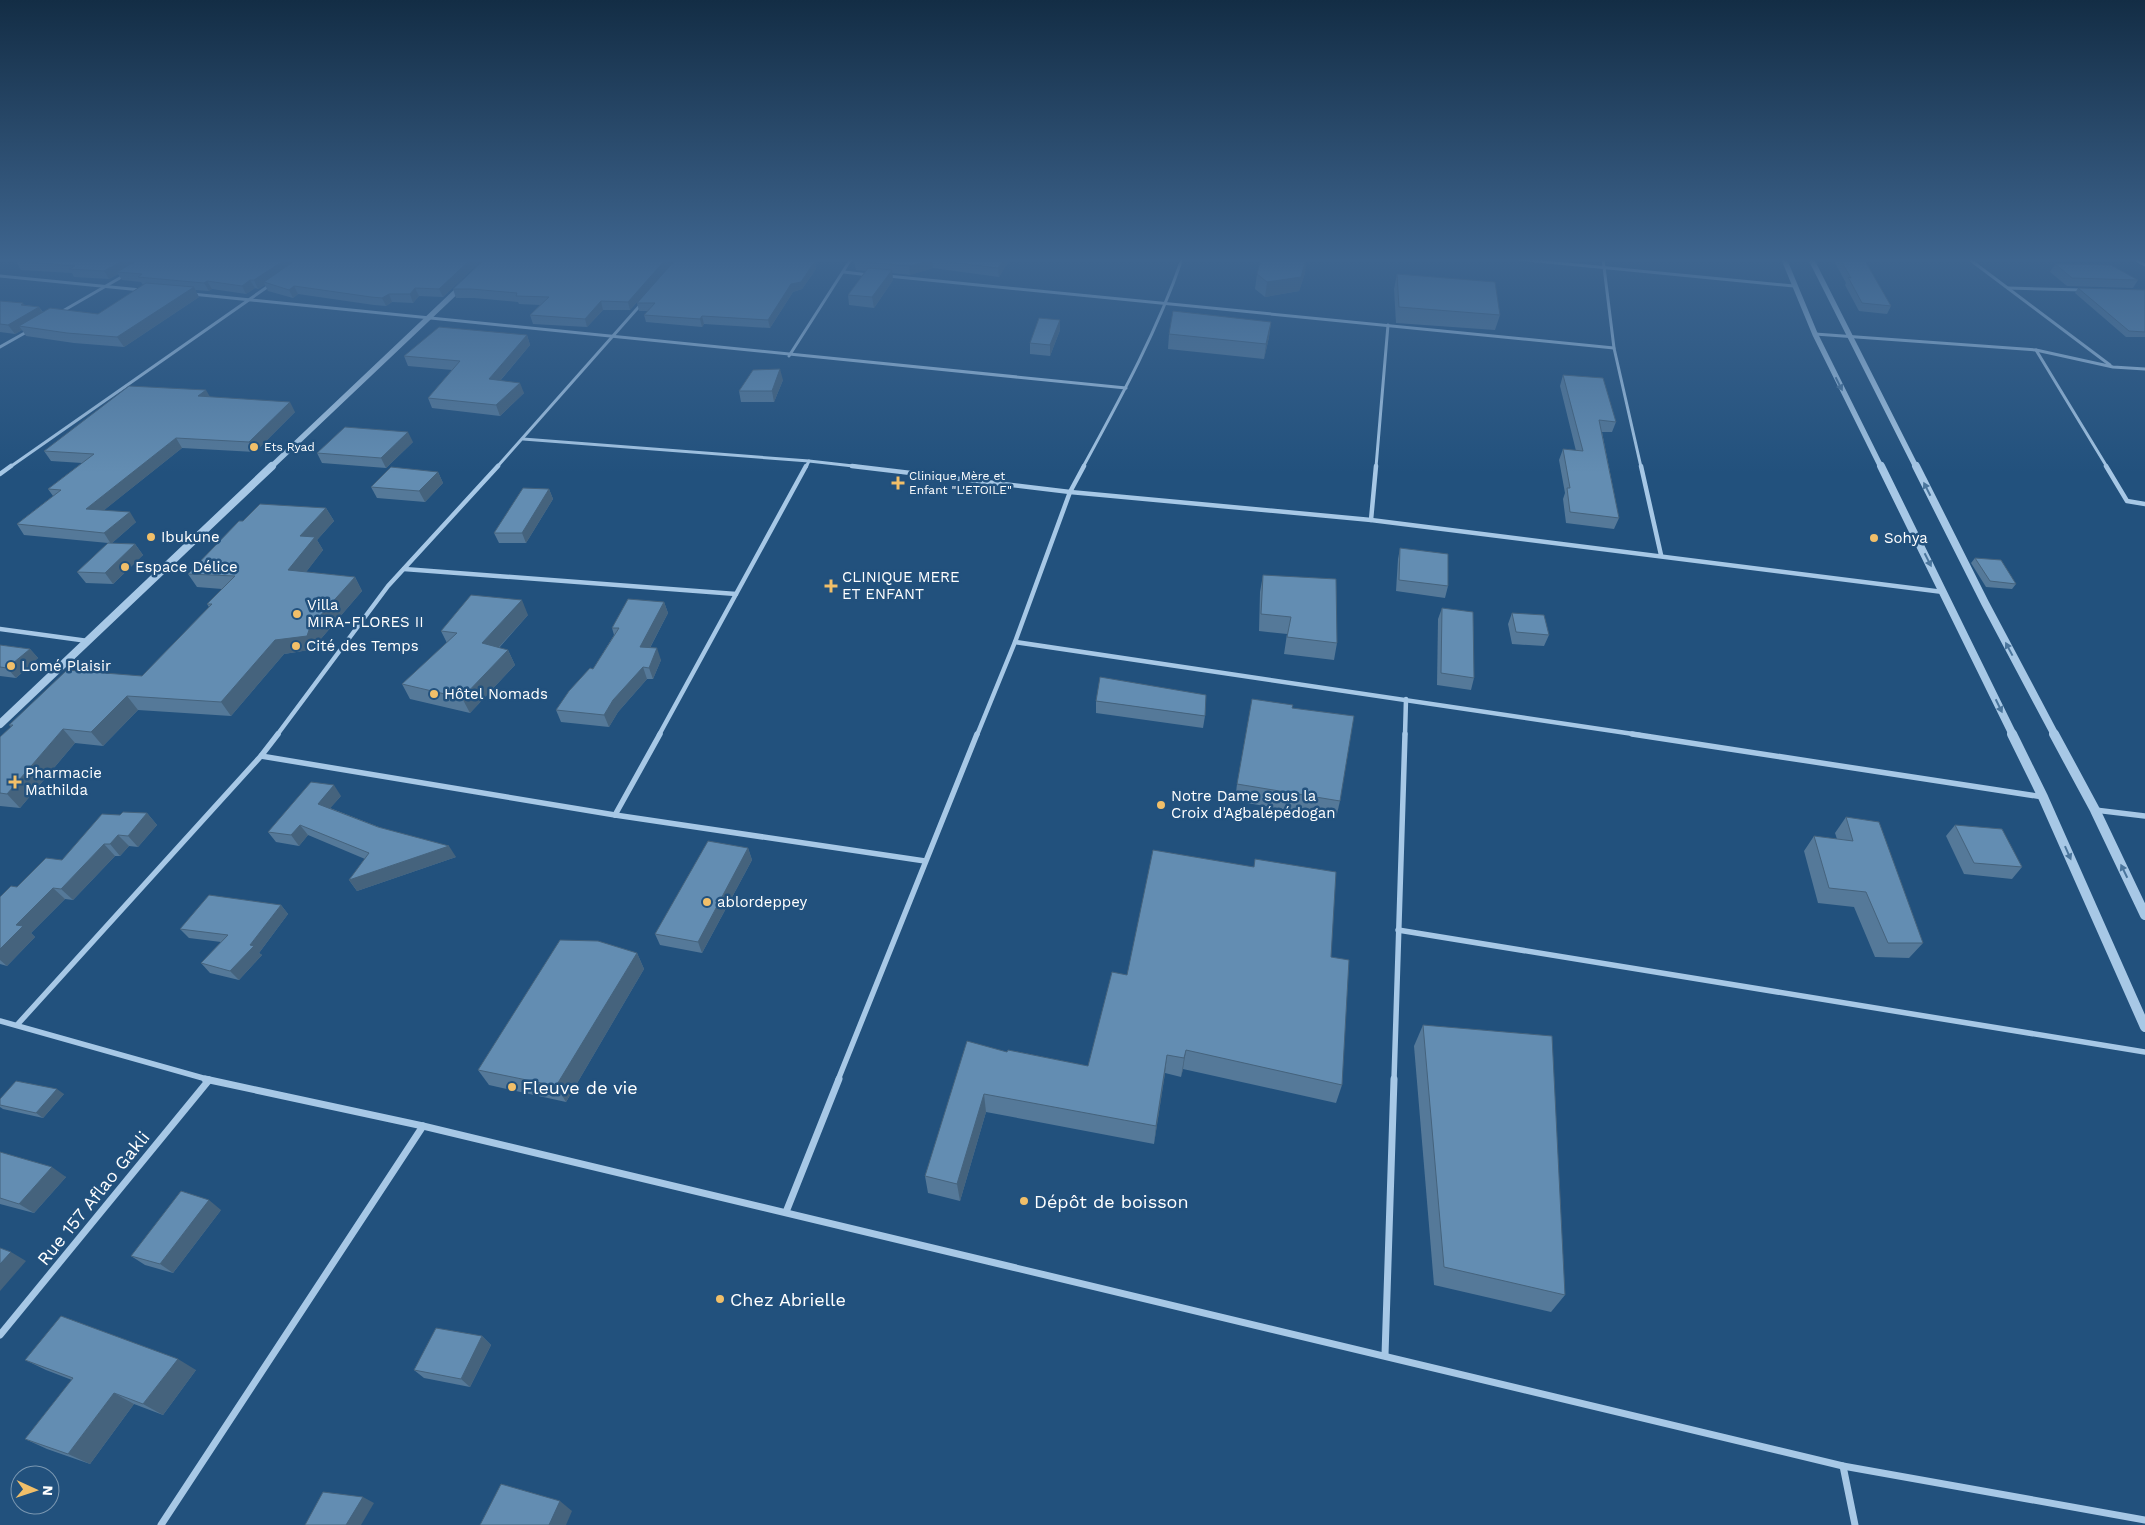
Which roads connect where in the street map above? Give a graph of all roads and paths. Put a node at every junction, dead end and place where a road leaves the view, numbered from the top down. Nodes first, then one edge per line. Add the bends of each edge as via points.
1 (30, 330) edge
2 (204, 330) edge
3 (417, 330) edge
4 (553, 330) edge
5 (617, 330) edge
6 (806, 330) edge
7 (1153, 330) edge
8 (1388, 330) edge
9 (1439, 330) edge
10 (1612, 330) edge
11 (1813, 330) edge
12 (1846, 330) edge
13 (2064, 330) edge
14 (1815, 334) junction
15 (612, 336) junction
16 (1849, 336) junction
17 (0, 348) edge
18 (1614, 348) junction
19 (2036, 350) junction
20 (789, 356) junction
21 (2113, 367) junction
22 (2145, 369) edge
23 (1126, 388) junction
24 (523, 439) junction
25 (809, 461) junction
26 (0, 474) edge
27 (1070, 492) junction
28 (2145, 504) edge
29 (1371, 520) junction
30 (1661, 555) junction
31 (404, 569) junction
32 (1943, 592) junction
33 (736, 594) junction
34 (0, 629) edge
35 (88, 641) junction
36 (1015, 642) junction
37 (1406, 699) junction
38 (0, 724) edge
39 (261, 756) junction
40 (2043, 797) junction
41 (2095, 810) junction
42 (615, 815) junction
43 (2145, 816) edge
44 (925, 861) junction
45 (2145, 916) edge
46 (1398, 930) junction
47 (0, 1021) edge
48 (17, 1025) junction
49 (2145, 1027) edge
50 (2145, 1052) edge
51 (209, 1080) junction
52 (424, 1126) junction
53 (786, 1212) junction
54 (0, 1335) edge
55 (1385, 1356) junction
56 (1843, 1466) junction
57 (2145, 1520) edge
58 (161, 1525) edge
59 (1855, 1525) edge

1 - 17 street
2 - 26 street
3 - 35 street
4 - 15 street
5 - 15 street
6 - 20 street
7 - 23 street
8 - 29 street
9 - 18 street
10 - 18 street
11 - 14 street
12 - 16 street
13 - 21 street
14 - 16 street
14 -> 32 street
15 - 20 street
15 - 24 street
16 - 19 street
41 -> 16 street
18 - 30 street
19 - 21 street
19 - 28 street via 2127,501
20 - 23 street
21 - 22 street
23 - 27 street
24 - 25 street
24 - 31 street
25 - 27 street
25 - 33 street
27 - 29 street
27 - 36 street
29 - 30 street
30 - 32 street
31 - 33 street
31 - 39 street
32 -> 40 street
33 - 42 street
34 - 35 street
35 - 38 street
36 - 37 street
36 - 44 street
37 - 40 street
37 - 46 street
39 - 42 street
39 - 48 street
40 -> 49 street
41 - 43 street
45 -> 41 street
42 - 44 street
44 - 53 street
46 - 50 street
46 - 55 street
47 - 48 street
48 - 51 street
51 - 52 street
51 - 54 street, Rue 157 Aflao Gakli
52 - 53 street
52 - 58 street
53 - 55 street
55 - 56 street
56 - 57 street
56 - 59 street

